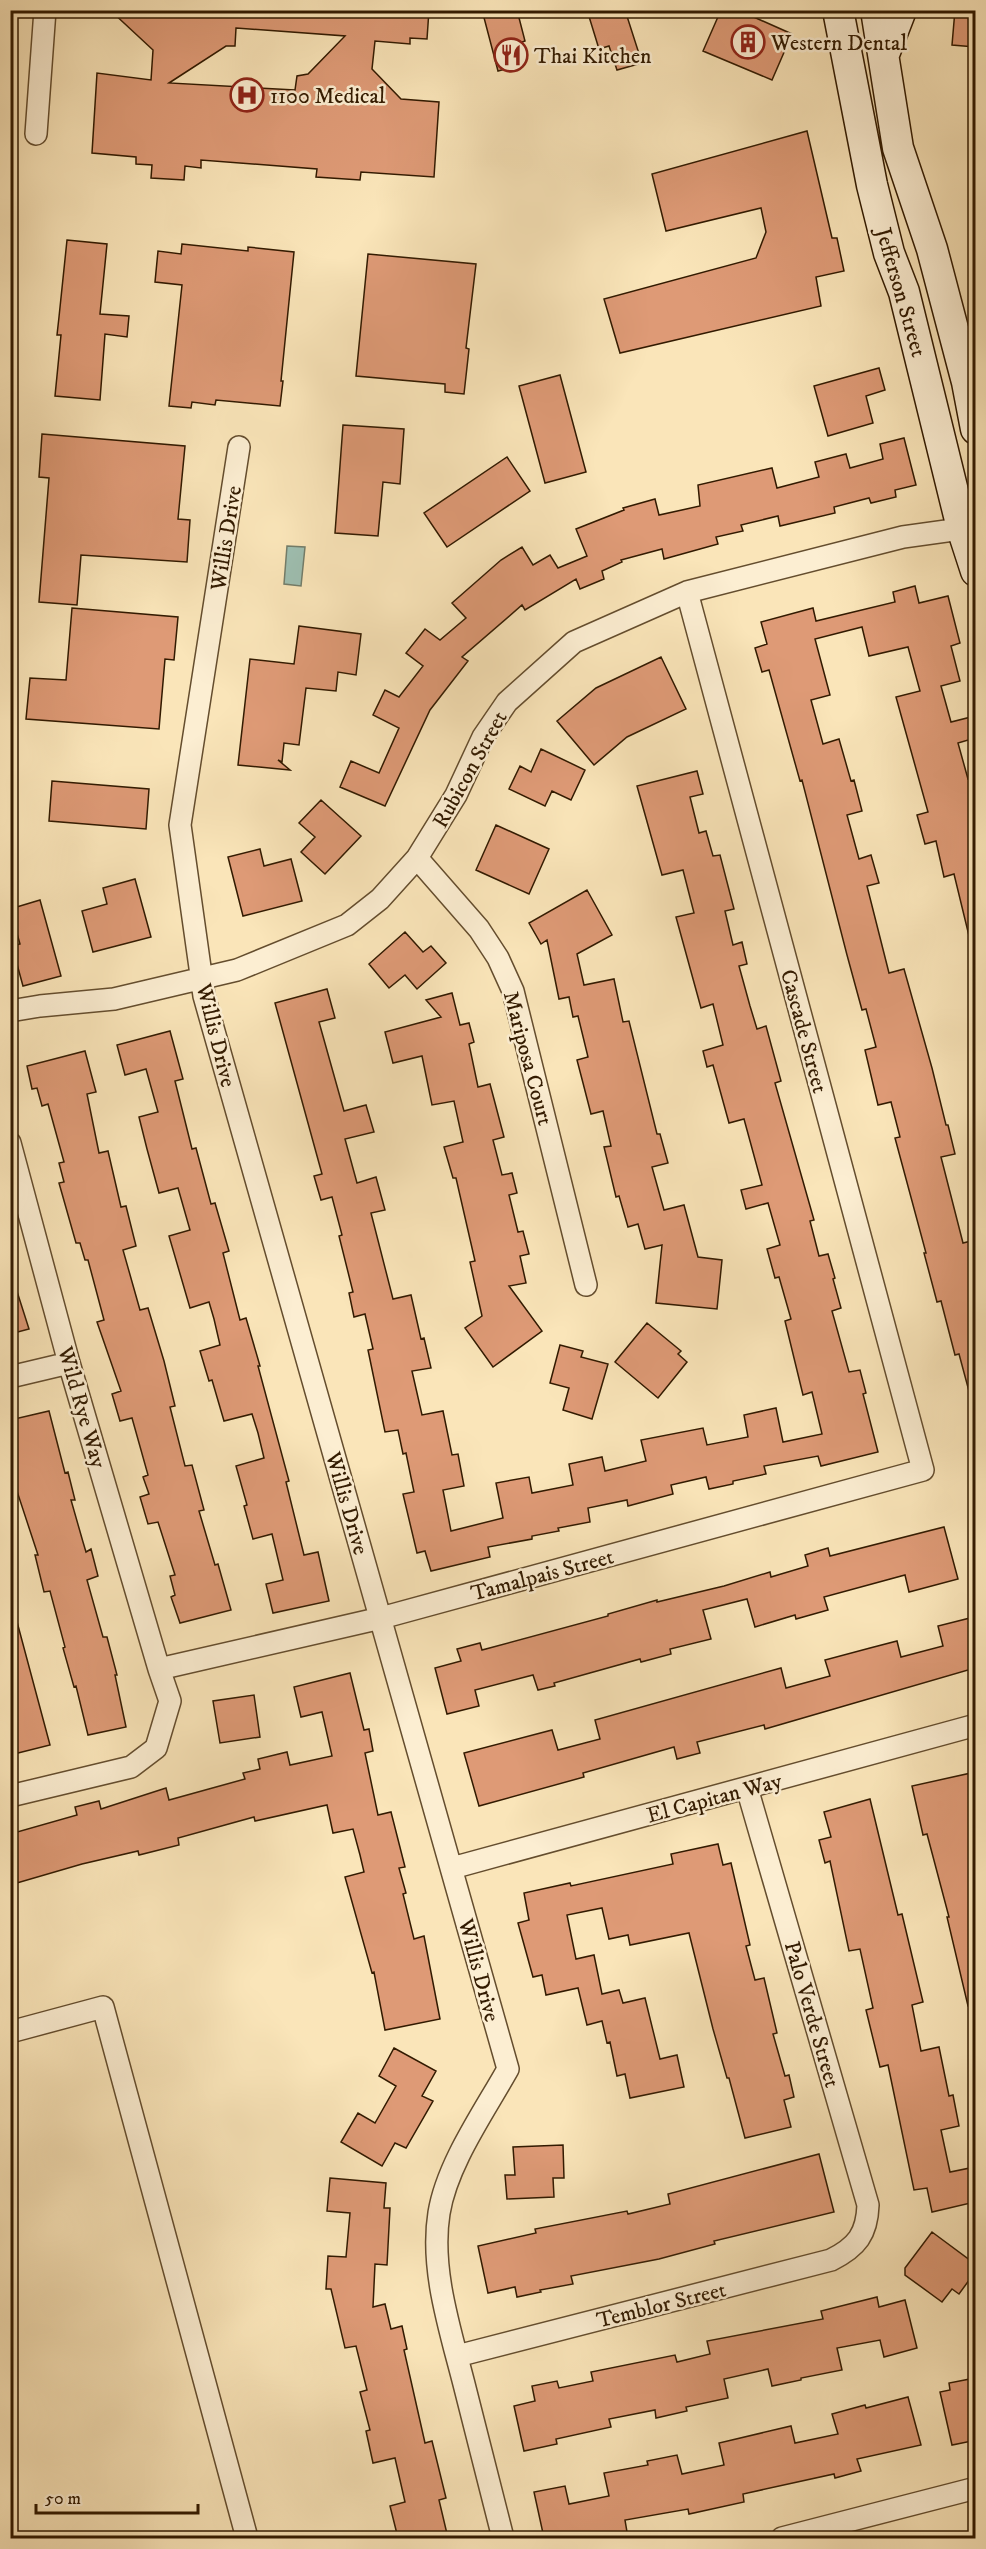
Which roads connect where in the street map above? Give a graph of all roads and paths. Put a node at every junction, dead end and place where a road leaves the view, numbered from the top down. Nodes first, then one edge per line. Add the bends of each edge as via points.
1 (45, 10) edge
2 (820, 10) edge
3 (876, 10) edge
4 (901, 10) edge
5 (841, 23) edge
6 (883, 56) junction
7 (36, 134) dead end
8 (975, 429) edge
9 (239, 447) dead end
10 (969, 528) edge
11 (975, 571) edge
12 (687, 592) junction
13 (417, 858) junction
14 (201, 979) junction
15 (10, 1011) edge
16 (10, 1143) edge
17 (586, 1285) dead end
18 (69, 1363) junction
19 (10, 1377) edge
20 (923, 1470) joint
21 (381, 1618) junction
22 (159, 1669) junction
23 (975, 1725) edge
24 (747, 1788) junction
25 (10, 1796) edge
26 (452, 1868) junction
27 (10, 2032) edge
28 (859, 2239) joint
29 (457, 2356) junction
30 (975, 2488) edge
31 (247, 2538) edge
32 (503, 2538) edge
33 (782, 2538) edge

1 - 7 street
2 - 5 main road
3 - 6 main road, Jefferson Street
4 - 6 main road
5 - 10 main road, Jefferson Street via 889,253 904,292
6 - 8 main road, Jefferson Street via 898,148 932,249 967,382
9 - 14 street, Willis Drive via 180,825
10 - 11 main road, Jefferson Street
10 - 12 street, Rubicon Street via 903,537
12 - 13 street, Rubicon Street via 574,642 507,702 483,737 456,795
12 - 20 street, Cascade Street
13 - 14 street, Rubicon Street via 380,898 347,925 237,970
13 - 17 street, Mariposa Court via 479,929 513,991
14 - 15 street, Rubicon Street via 114,999
14 - 21 street, Willis Drive
16 - 18 street, Wild Rye Way
18 - 19 street
18 - 22 street, Wild Rye Way
20 - 21 street, Tamalpais Street
21 - 22 street, Tamalpais Street
21 - 26 street, Willis Drive
22 - 25 street, Wild Rye Way via 170,1701 156,1748 131,1767
23 - 24 street, El Capitan Way
24 - 26 street, El Capitan Way
24 - 28 street, Palo Verde Street via 868,2205 867,2222
26 - 29 street, Willis Drive via 508,2069 468,2139 439,2212 439,2275
27 - 31 street via 103,2007
28 - 29 street, Temblor Street via 831,2260
29 - 32 street, Willis Drive
30 - 33 street

